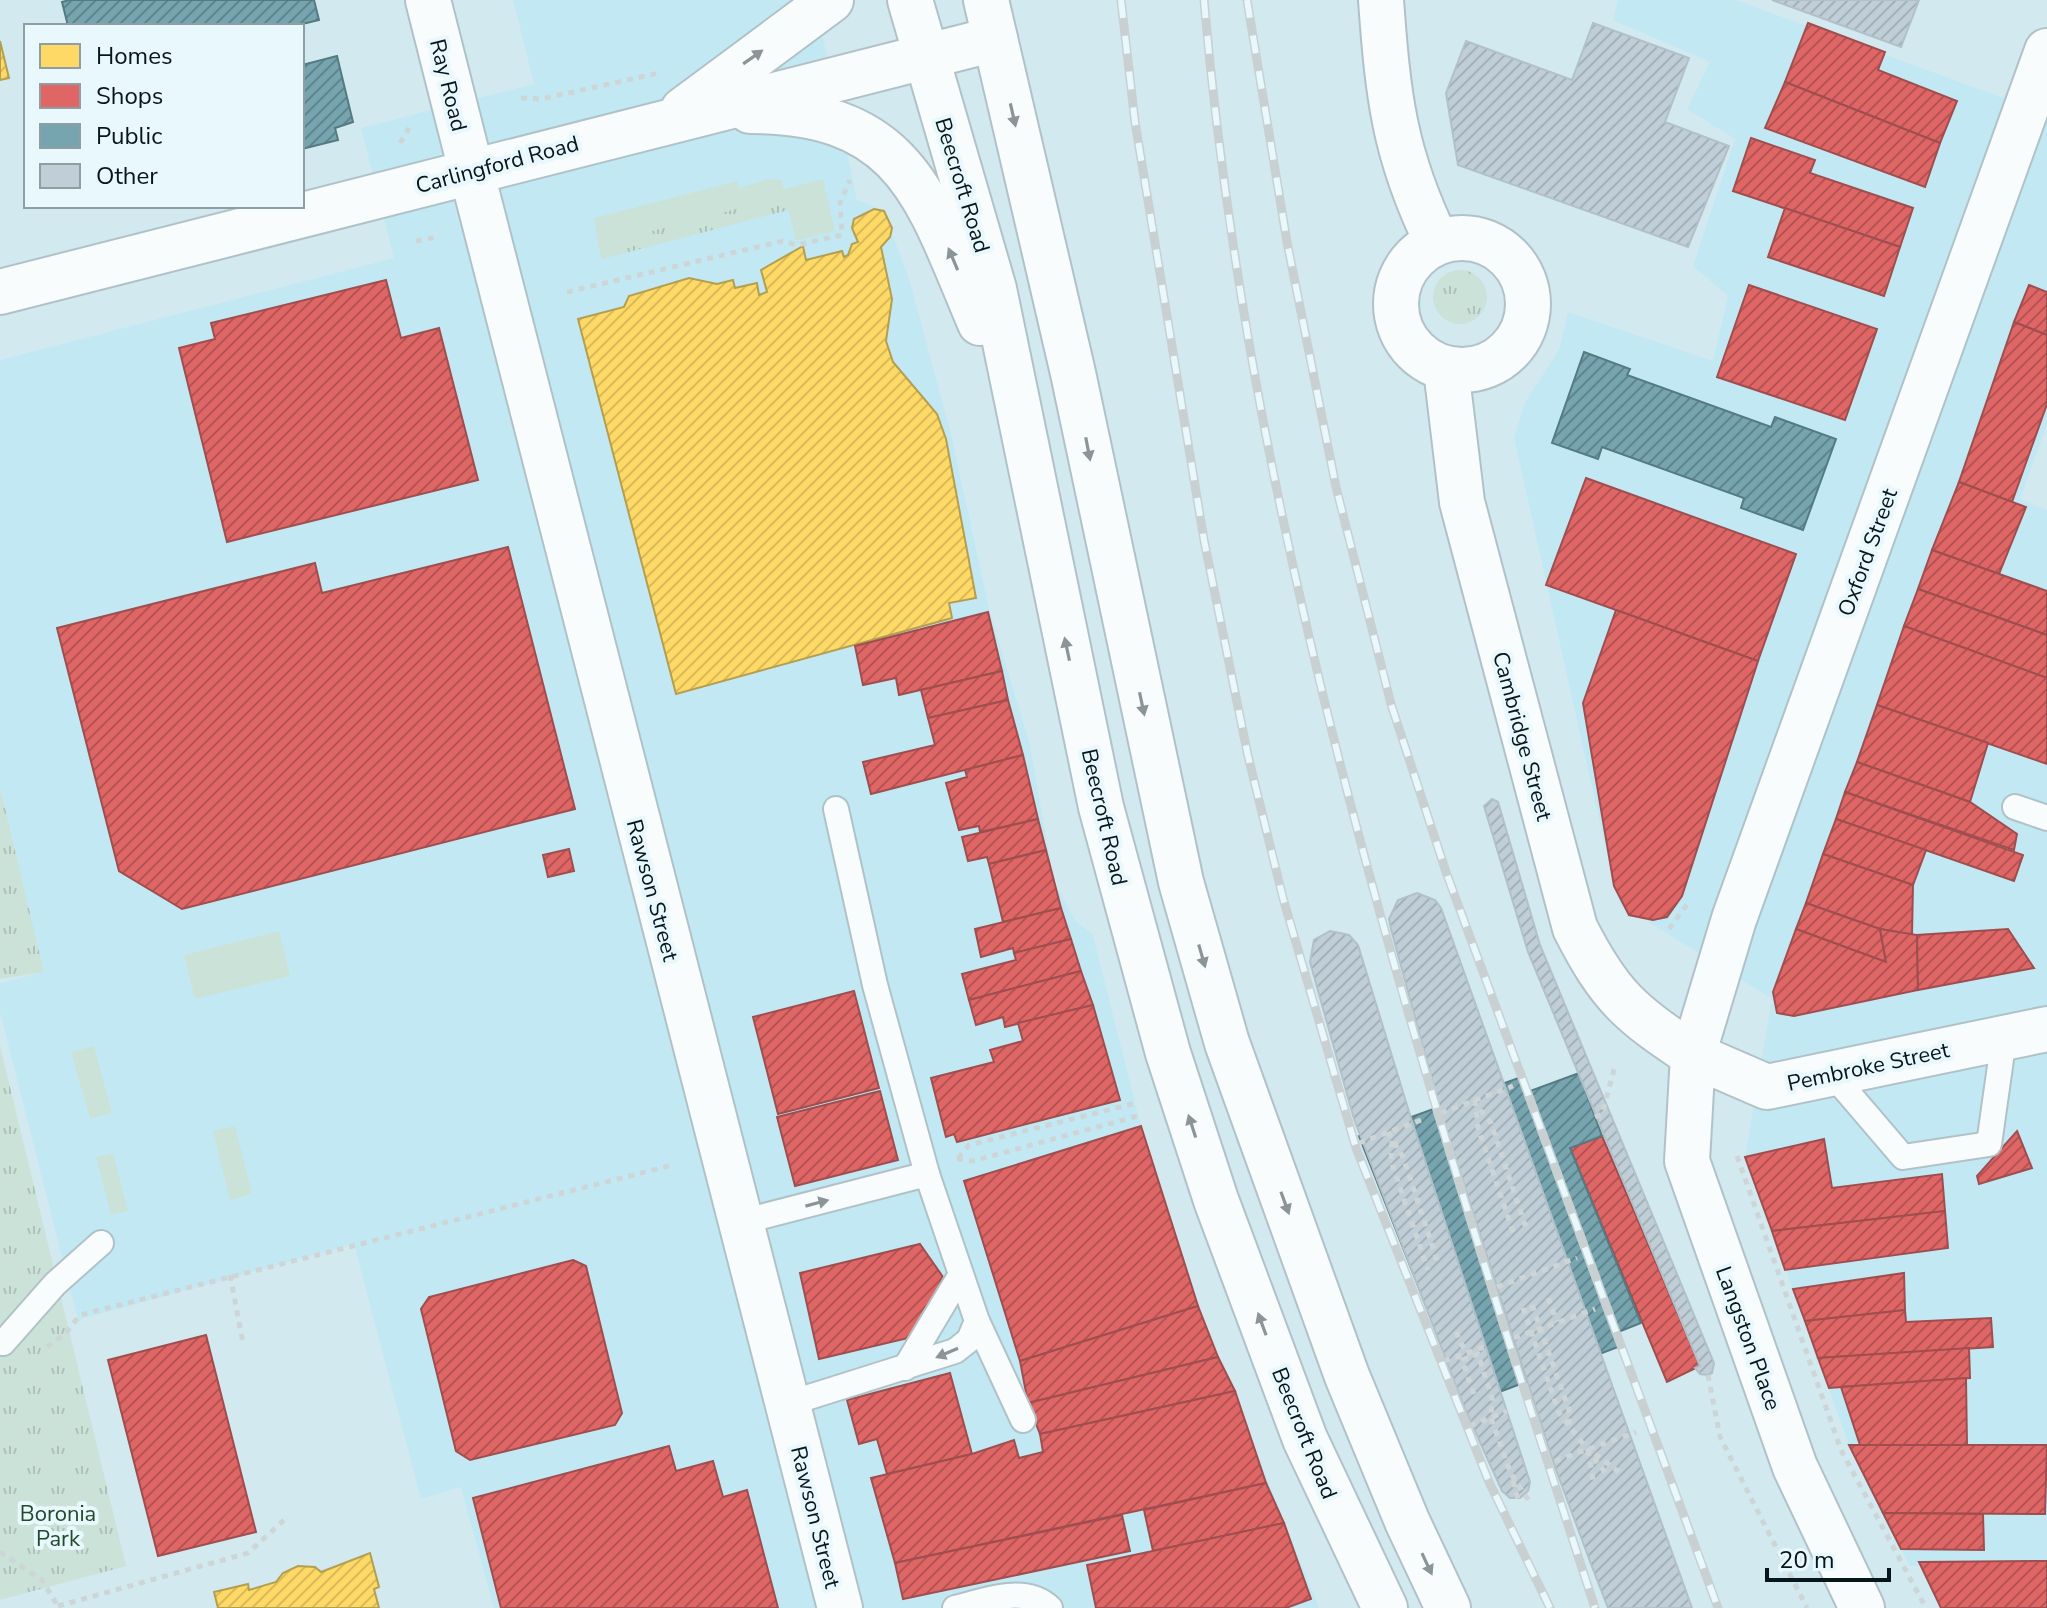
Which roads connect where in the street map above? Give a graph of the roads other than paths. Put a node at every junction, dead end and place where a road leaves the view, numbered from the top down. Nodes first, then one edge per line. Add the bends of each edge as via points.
1 (428, 0) edge
2 (831, 0) edge
3 (910, 0) edge
4 (1381, 0) edge
5 (990, 20) edge
6 (2047, 51) edge
7 (926, 57) junction
8 (668, 121) junction
9 (471, 170) junction
10 (1437, 242) junction
11 (0, 292) edge
12 (1446, 369) junction
13 (1017, 408) junction
14 (2015, 807) dead end
15 (836, 809) dead end
16 (2047, 818) edge
17 (2047, 1029) edge
18 (2004, 1038) junction
19 (1693, 1055) junction
20 (1832, 1074) junction
21 (927, 1174) junction
22 (741, 1222) junction
23 (101, 1243) dead end
24 (960, 1276) junction
25 (977, 1321) junction
26 (3, 1343) dead end
27 (905, 1368) junction
28 (787, 1404) junction
29 (1023, 1420) dead end
30 (840, 1608) edge
31 (955, 1608) edge
32 (1050, 1608) edge
33 (1385, 1608) edge
34 (1448, 1608) edge
35 (1862, 1608) edge

1 - 9 street, Ray Road
8 -> 2 street
3 - 7 street, Beecroft Road
4 - 10 street via 1392,117 1419,206
5 - 7 street, Carlingford Road
5 -> 34 street via 1073,373 1185,897 1227,1043 1347,1376
6 - 19 street, Oxford Street via 1734,919
7 - 8 street, Carlingford Road
7 - 13 street, Beecroft Road via 994,289
8 - 9 street, Carlingford Road
13 -> 8 street via 927,200 887,149 841,124 787,113 745,111
9 - 11 street, Carlingford Road
9 - 22 street, Rawson Street
10 - 12 street via 1405,269 1395,309 1411,347
10 - 12 street via 1478,239 1497,247 1524,279 1528,299 1519,339 1505,354 1487,365
12 - 19 street, Cambridge Street via 1462,502 1575,928 1615,996 1636,1017
33 -> 13 street, Beecroft Road via 1305,1439 1168,1053 1101,807
14 - 16 lane
15 - 21 lane via 875,985
17 - 18 street, Pembroke Street
18 - 20 street, Pembroke Street
18 - 20 lane via 1989,1144 1903,1157
19 - 20 street, Pembroke Street via 1767,1087
19 - 35 street, Langston Place via 1687,1161 1795,1467
22 -> 21 lane
21 - 24 lane
22 - 28 street, Rawson Street
23 - 26 lane via 55,1284
24 - 25 lane
24 - 27 lane
25 -> 27 lane via 969,1340 955,1351
25 - 29 lane
27 - 28 lane
28 - 30 street, Rawson Street
31 - 32 lane via 1027,1596

